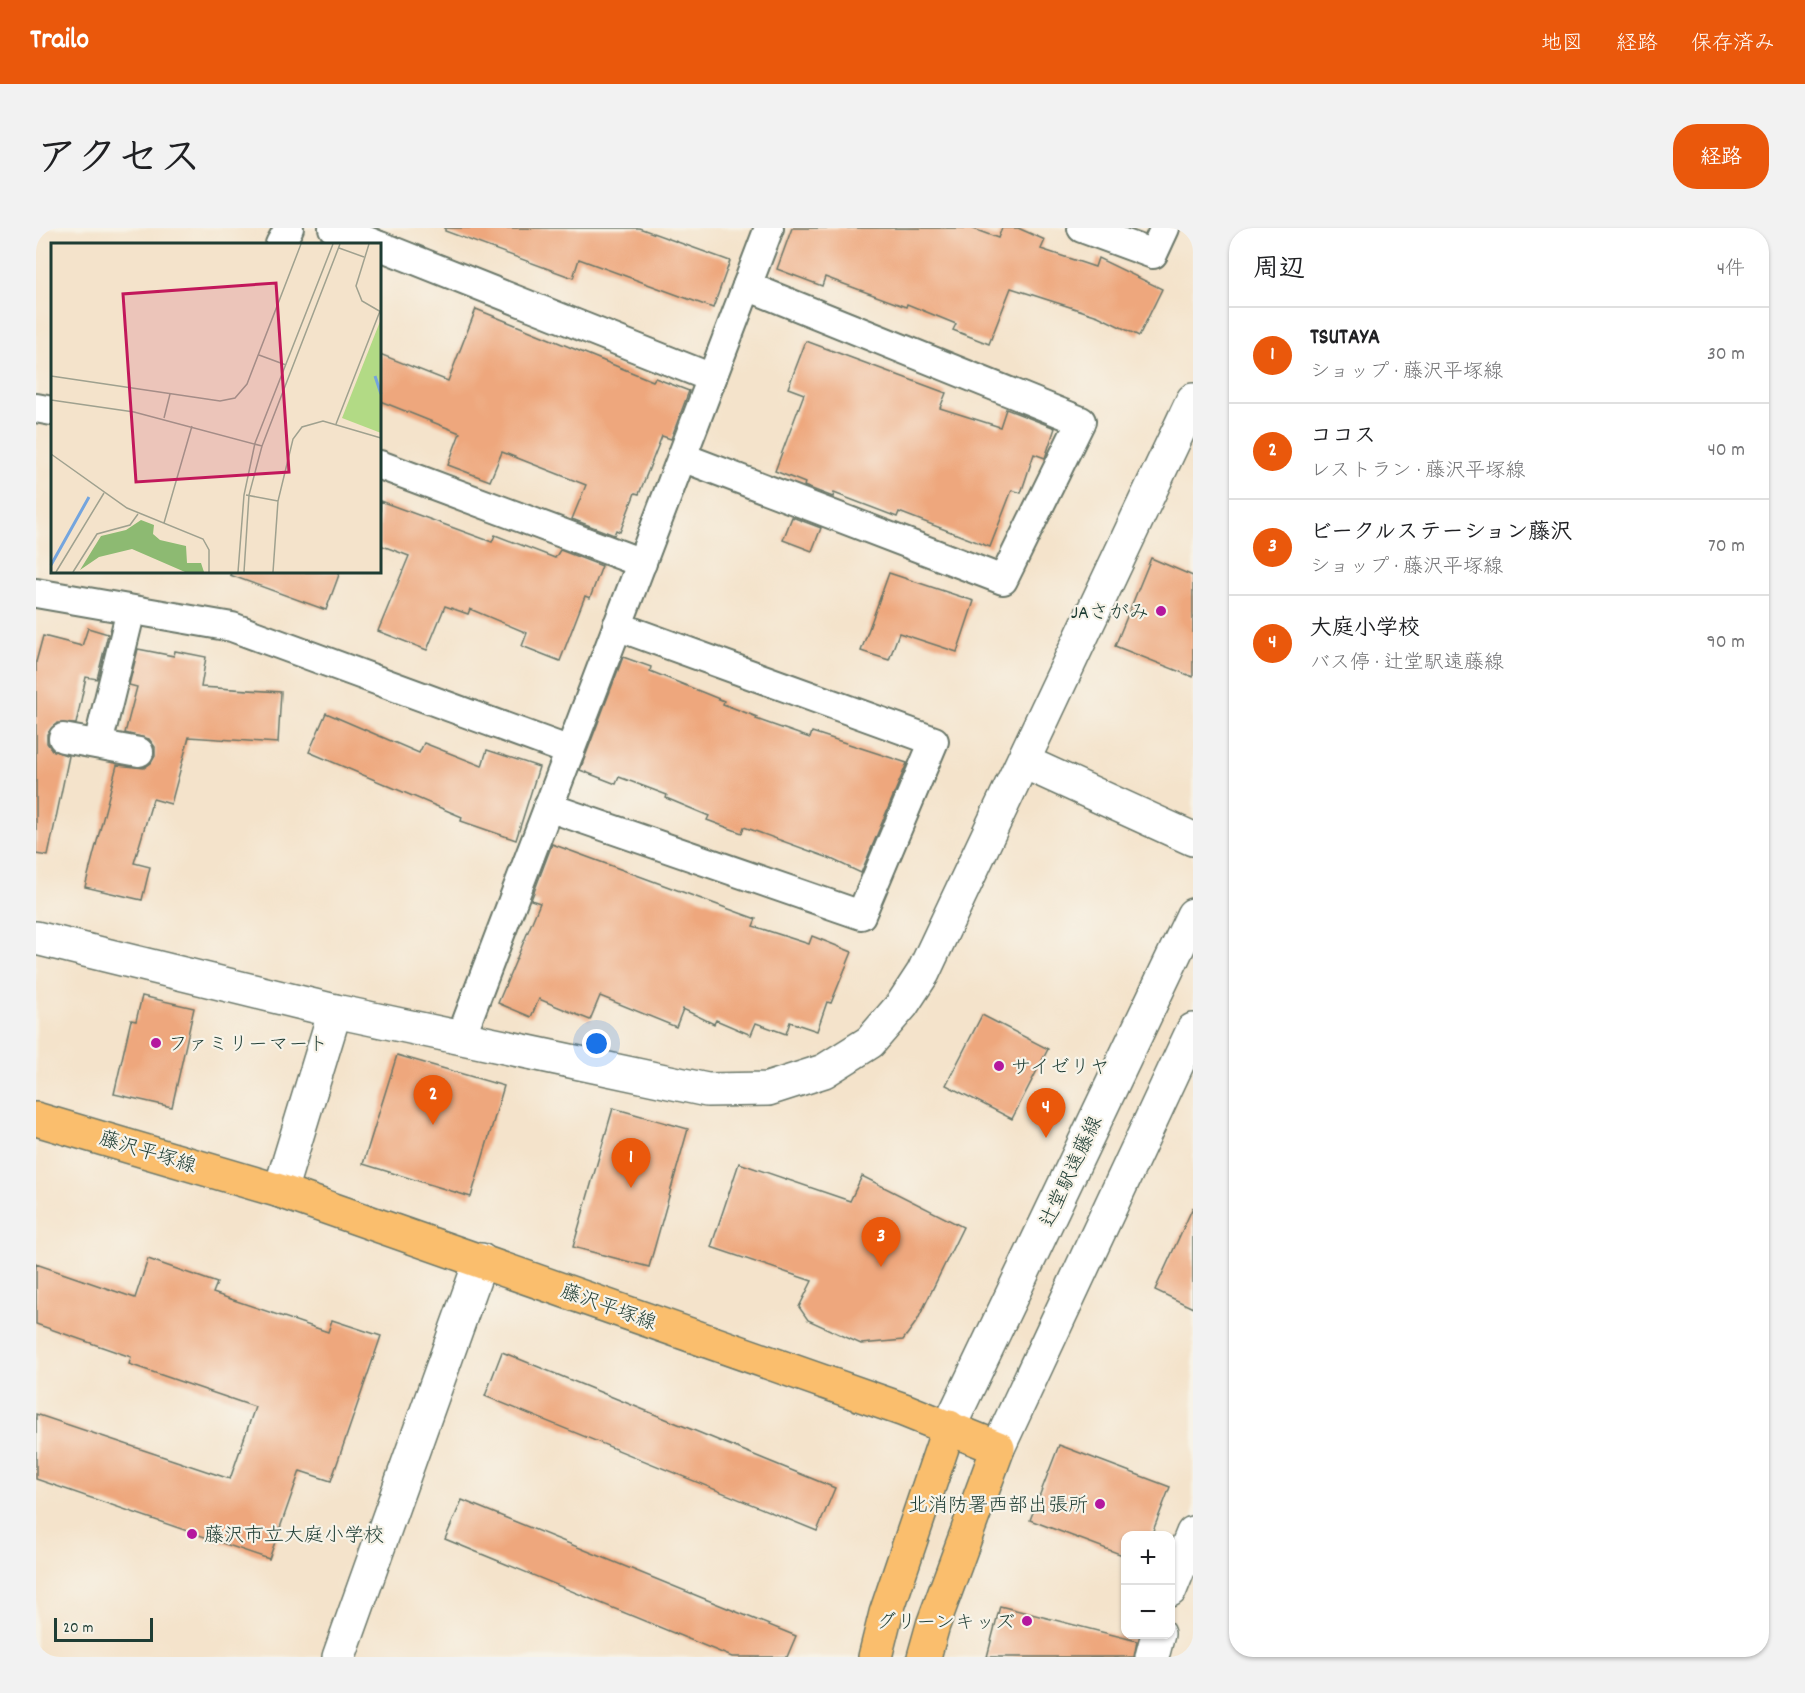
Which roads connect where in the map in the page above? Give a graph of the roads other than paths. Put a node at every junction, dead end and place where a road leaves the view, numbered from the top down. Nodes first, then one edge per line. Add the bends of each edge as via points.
1 (289, 228) edge
2 (333, 228) edge
3 (769, 228) edge
4 (1082, 228) edge
5 (1165, 228) edge
6 (281, 243) edge
7 (372, 243) edge
8 (381, 246) edge
9 (747, 286) junction
10 (712, 378) junction
11 (1193, 400) edge
12 (36, 408) edge
13 (51, 411) edge
14 (682, 457) junction
15 (381, 465) edge
16 (642, 563) junction
17 (36, 593) edge
18 (131, 610) junction
19 (617, 626) junction
20 (63, 738) dead end
21 (98, 744) junction
22 (570, 751) junction
23 (139, 752) dead end
24 (1024, 762) junction
25 (548, 807) junction
26 (1193, 839) edge
27 (1193, 915) edge
28 (36, 938) edge
29 (335, 1011) junction
30 (1193, 1030) edge
31 (461, 1037) junction
32 (36, 1119) edge
33 (280, 1191) junction
34 (481, 1260) junction
35 (949, 1427) junction
36 (998, 1448) junction
37 (1193, 1533) edge
38 (1172, 1585) edge
39 (1157, 1639) edge
40 (339, 1657) edge
41 (875, 1657) edge
42 (924, 1657) edge
43 (1152, 1657) edge

1 - 6 street
2 - 7 street
3 - 9 street
4 - 5 street via 1153,254
8 - 10 street
9 - 10 street
9 - 14 street via 1081,421 1003,580
10 - 14 street
11 - 24 street
12 - 13 street
14 - 16 street
15 - 16 street
16 - 19 street
17 - 18 street
18 - 21 street
18 - 22 street via 232,627
19 - 22 street
19 - 25 street via 934,741 861,915
20 - 21 street
21 - 23 street
22 - 25 street
24 - 26 street
24 - 31 street via 923,973 870,1042 824,1071 768,1089 707,1090
25 - 31 street
27 - 35 street, 辻堂駅遠藤線
28 - 29 street
29 - 31 street
29 - 33 street
30 - 36 street
32 - 33 main road, 藤沢平塚線
33 - 34 main road, 藤沢平塚線
34 - 35 main road, 藤沢平塚線
34 - 40 street
35 - 36 main road, 藤沢平塚線
35 - 41 main road via 886,1613
36 - 42 main road
37 - 38 street
39 - 43 street

